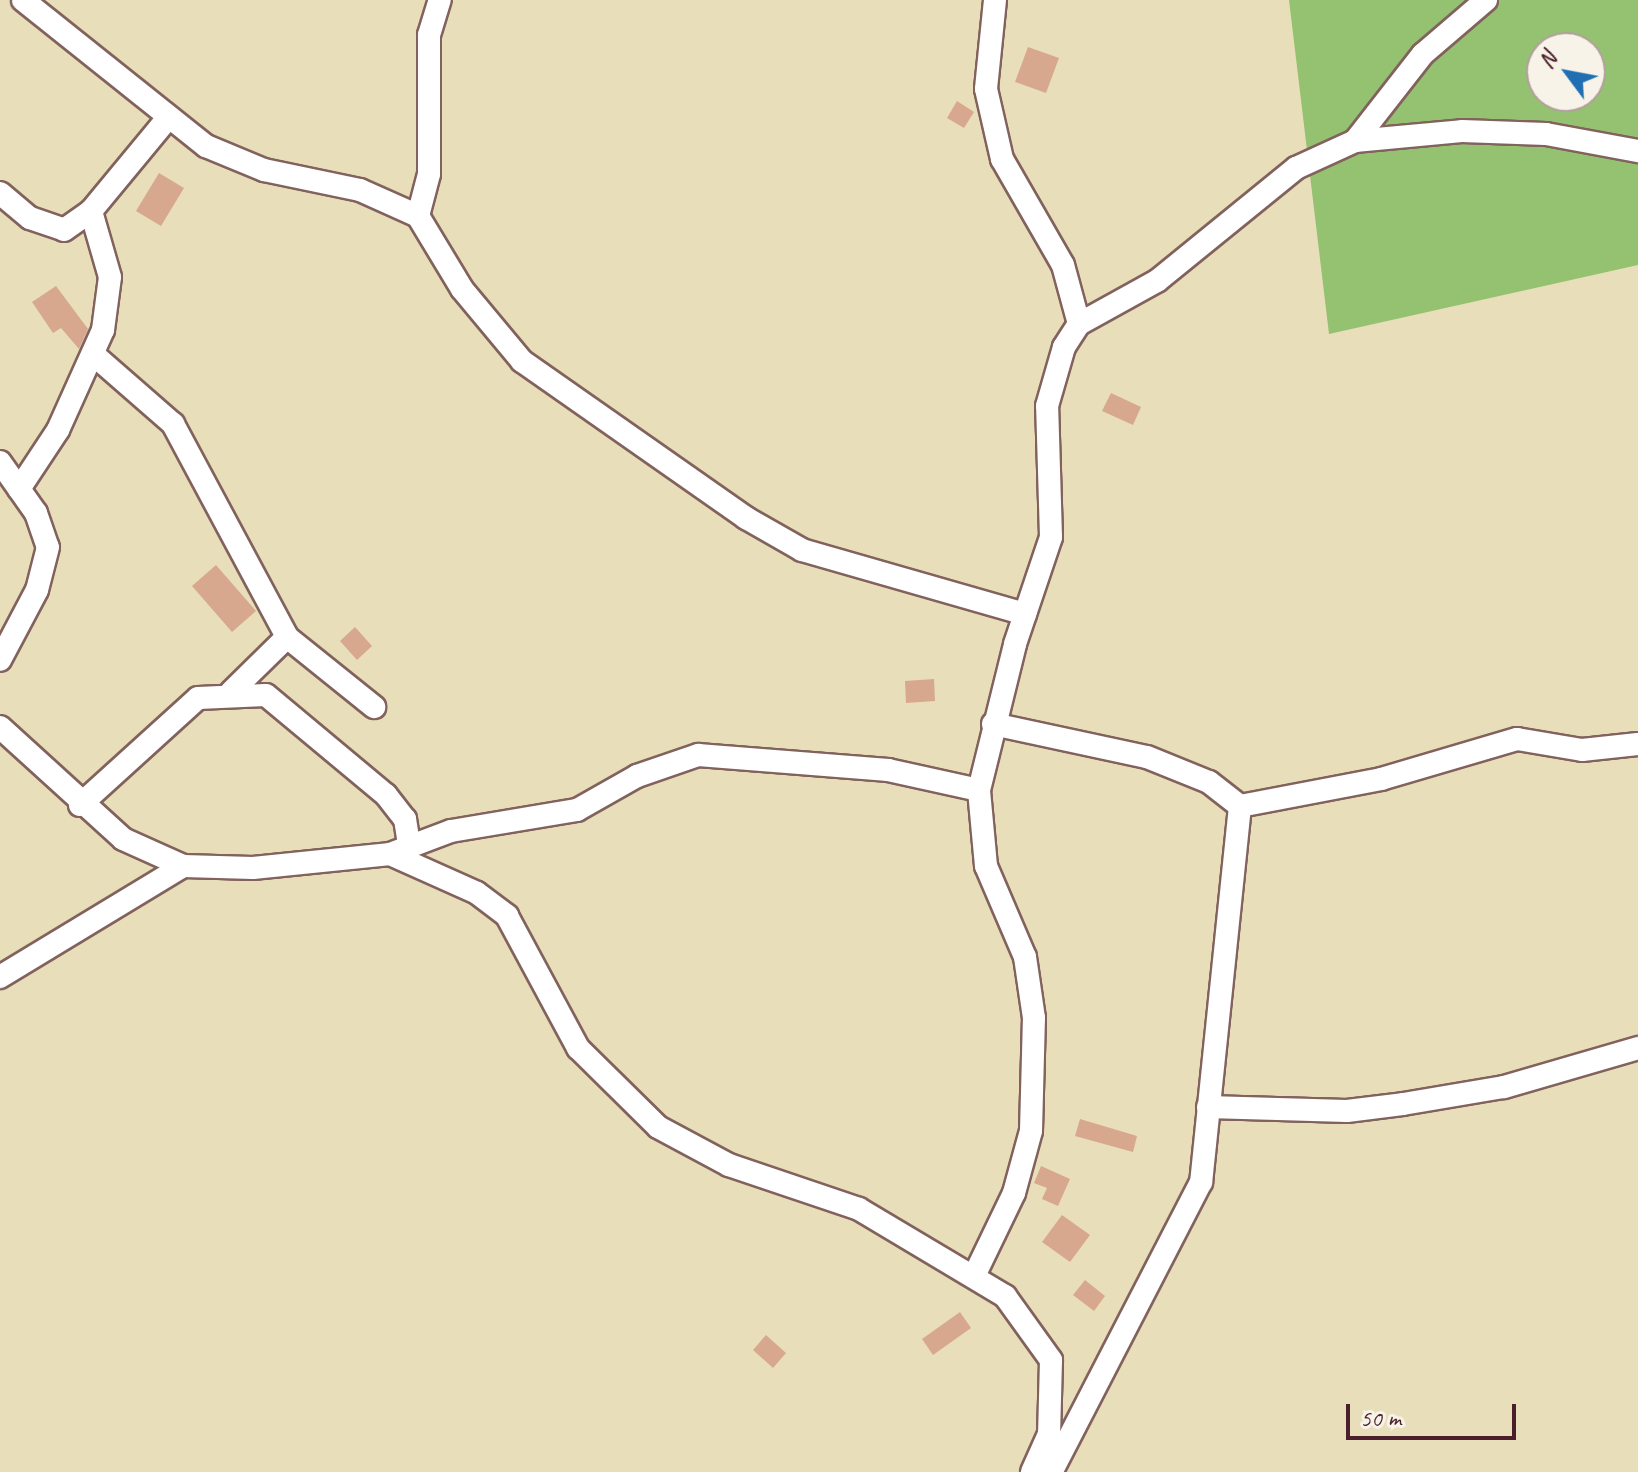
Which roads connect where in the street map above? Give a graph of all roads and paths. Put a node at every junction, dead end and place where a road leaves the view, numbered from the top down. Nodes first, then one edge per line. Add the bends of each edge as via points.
1 (23, 0) edge
2 (440, 0) edge
3 (995, 0) edge
4 (1486, 0) edge
5 (167, 119) junction
6 (1355, 141) junction
7 (1638, 151) edge
8 (0, 193) edge
9 (91, 211) junction
10 (418, 216) junction
11 (1079, 324) junction
12 (94, 355) junction
13 (0, 462) edge
14 (19, 489) junction
15 (1025, 614) junction
16 (287, 637) junction
17 (0, 660) edge
18 (231, 692) junction
19 (374, 707) dead end
20 (993, 724) junction
21 (0, 727) edge
22 (1638, 744) edge
23 (979, 790) junction
24 (80, 805) junction
25 (1240, 806) junction
26 (399, 849) junction
27 (183, 866) junction
28 (0, 977) edge
29 (1638, 1048) edge
30 (1208, 1107) junction
31 (975, 1274) junction
32 (1032, 1472) edge
33 (1051, 1472) edge

1 - 5 street
2 - 10 street via 429,35 429,174
3 - 11 street via 986,89 1002,159 1063,265
4 - 6 street via 1423,54
5 - 9 street
5 - 10 street via 206,146 264,170 330,180
6 - 7 street via 1462,131 1546,134
6 - 11 street via 1296,168 1157,281
8 - 9 street via 53,229
9 - 12 street via 110,277
10 - 15 street via 462,289 522,361 686,481 802,550
11 - 15 street via 1047,406 1051,537
12 - 14 street
12 - 16 street via 173,424
13 - 14 street
14 - 17 street via 48,547 37,590
15 - 20 street
16 - 18 street
16 - 19 street
18 - 24 street via 198,698
18 - 26 street via 266,695 386,795 405,819
20 - 23 street
20 - 25 street via 1147,757 1209,782
21 - 24 street
22 - 25 street via 1582,750 1517,739 1381,779
23 - 26 street via 888,770 698,755 637,776 577,810
23 - 31 street via 986,866 1025,957 1034,1018 1031,1131 1014,1193
24 - 27 street via 123,839
25 - 30 street
26 - 27 street via 253,868
26 - 31 street via 507,916 578,1048 658,1127 729,1165 859,1209
27 - 28 street
29 - 30 street via 1504,1087 1403,1104 1347,1111
30 - 33 street via 1201,1182
31 - 32 street via 1038,1333 1051,1360 1049,1434

